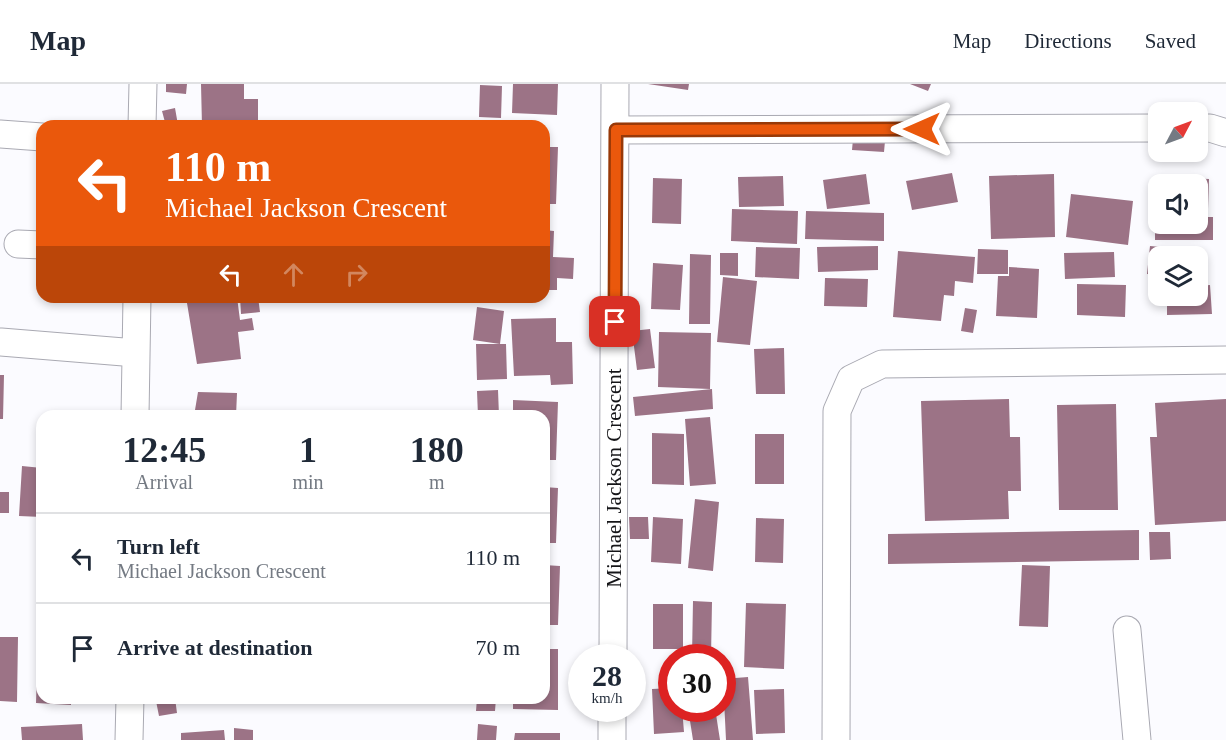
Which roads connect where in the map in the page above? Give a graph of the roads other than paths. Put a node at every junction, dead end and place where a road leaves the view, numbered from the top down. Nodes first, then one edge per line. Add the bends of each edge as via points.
1 (143, 84) edge
2 (615, 84) edge
3 (142, 120) edge
4 (1148, 128) edge
5 (1208, 128) edge
6 (616, 130) junction
7 (1226, 133) edge
8 (0, 134) edge
9 (36, 137) edge
10 (137, 303) edge
11 (1, 342) edge
12 (136, 353) junction
13 (1226, 360) edge
14 (135, 410) edge
15 (1127, 630) dead end
16 (613, 644) edge
17 (130, 704) edge
18 (612, 722) edge
19 (129, 740) edge
20 (612, 740) edge
21 (836, 740) edge
22 (1137, 740) edge

1 - 3 street
2 - 6 street, Michael Jackson Crescent
4 - 6 street
5 - 7 street
6 - 16 street, Michael Jackson Crescent
8 - 9 street
10 - 12 street
11 - 12 street
12 - 14 street
13 - 21 street via 882,364 851,379 837,411
15 - 22 street
17 - 19 street
18 - 20 street

